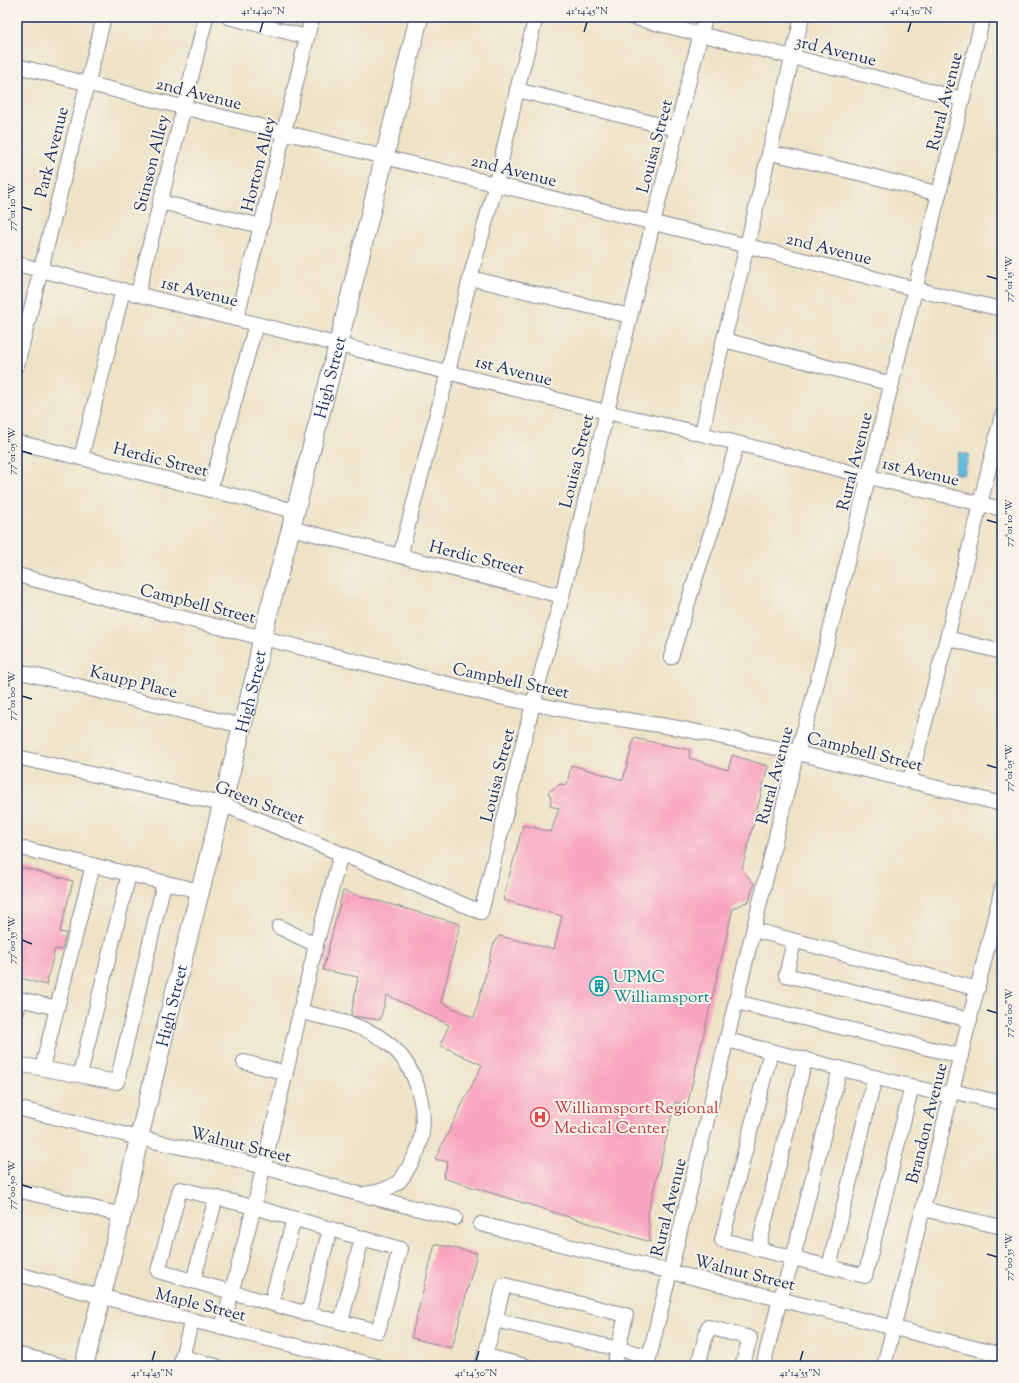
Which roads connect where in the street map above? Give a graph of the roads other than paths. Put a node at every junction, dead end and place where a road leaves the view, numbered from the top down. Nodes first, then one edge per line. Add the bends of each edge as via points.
1 (104, 17) edge
2 (206, 17) edge
3 (228, 17) edge
4 (312, 17) edge
5 (419, 17) edge
6 (536, 17) edge
7 (631, 17) edge
8 (705, 17) edge
9 (802, 17) edge
10 (983, 17) edge
11 (701, 35) junction
12 (308, 37) junction
13 (792, 58) junction
14 (17, 66) edge
15 (87, 83) junction
16 (517, 90) junction
17 (962, 99) junction
18 (183, 108) junction
19 (677, 129) junction
20 (284, 132) junction
21 (771, 153) junction
22 (384, 157) junction
23 (496, 184) junction
24 (939, 194) junction
25 (160, 202) junction
26 (652, 223) junction
27 (261, 226) junction
28 (748, 246) junction
29 (17, 264) edge
30 (41, 270) junction
31 (470, 278) junction
32 (916, 288) junction
33 (123, 290) junction
34 (138, 293) junction
35 (1002, 309) edge
36 (630, 316) junction
37 (236, 319) junction
38 (256, 324) junction
39 (724, 340) junction
40 (338, 345) junction
41 (17, 365) edge
42 (448, 372) junction
43 (892, 384) junction
44 (606, 412) junction
45 (1002, 415) edge
46 (702, 434) junction
47 (17, 442) edge
48 (737, 443) junction
49 (81, 458) junction
50 (869, 477) junction
51 (210, 490) junction
52 (980, 503) junction
53 (1002, 509) edge
54 (293, 520) junction
55 (400, 556) junction
56 (17, 575) edge
57 (562, 596) junction
58 (262, 637) junction
59 (947, 638) junction
60 (1002, 652) edge
61 (671, 657) dead end
62 (17, 671) edge
63 (533, 704) junction
64 (242, 726) junction
65 (797, 752) junction
66 (17, 757) edge
67 (910, 780) junction
68 (222, 804) junction
69 (1002, 804) edge
70 (17, 846) edge
71 (340, 854) junction
72 (93, 865) junction
73 (129, 874) junction
74 (164, 883) junction
75 (1002, 888) edge
76 (200, 891) junction
77 (481, 912) joint
78 (279, 927) dead end
79 (754, 930) junction
80 (794, 941) junction
81 (316, 945) junction
82 (978, 989) junction
83 (736, 1002) junction
84 (57, 1008) junction
85 (17, 1011) edge
86 (300, 1011) junction
87 (970, 1020) junction
88 (727, 1040) junction
89 (771, 1051) junction
90 (961, 1056) junction
91 (805, 1060) junction
92 (244, 1062) dead end
93 (17, 1064) edge
94 (42, 1068) junction
95 (840, 1068) junction
96 (286, 1073) junction
97 (80, 1075) junction
98 (875, 1077) junction
99 (912, 1086) junction
100 (952, 1091) junction
101 (1002, 1103) edge
102 (17, 1108) edge
103 (139, 1138) junction
104 (263, 1167) junction
105 (17, 1190) edge
106 (363, 1195) junction
107 (216, 1198) junction
108 (254, 1207) junction
109 (923, 1209) junction
110 (122, 1215) junction
111 (455, 1218) dead end
112 (294, 1219) junction
113 (480, 1224) dead end
114 (1002, 1227) edge
115 (330, 1229) junction
116 (362, 1238) junction
117 (758, 1249) junction
118 (793, 1258) junction
119 (829, 1267) junction
120 (670, 1273) junction
121 (17, 1274) edge
122 (193, 1281) junction
123 (231, 1292) junction
124 (102, 1297) junction
125 (780, 1299) junction
126 (271, 1303) junction
127 (308, 1314) junction
128 (192, 1320) junction
129 (495, 1320) junction
130 (341, 1322) junction
131 (894, 1327) junction
132 (222, 1328) junction
133 (618, 1349) junction
134 (17, 1354) edge
135 (1002, 1355) edge
136 (484, 1361) edge
137 (648, 1361) edge
138 (181, 1362) edge
139 (63, 1366) edge
140 (84, 1366) edge
141 (216, 1366) edge
142 (373, 1366) edge
143 (526, 1366) edge
144 (614, 1366) edge
145 (698, 1366) edge
146 (742, 1366) edge
147 (763, 1366) edge
148 (884, 1366) edge

1 - 15 street, Park Avenue
2 - 18 street, Stinson Alley
3 - 12 street
4 - 12 street, Horton Alley
5 - 22 main road, High Street
6 - 16 street
7 - 11 street, 3rd Avenue
8 - 11 street, Louisa Street
9 - 13 street
10 - 17 street, Rural Avenue
11 - 13 street, 3rd Avenue
11 - 19 street, Louisa Street
12 - 20 street, Horton Alley
13 - 17 street, 3rd Avenue
13 - 21 street
14 - 15 street, 2nd Avenue
15 - 18 street, 2nd Avenue
15 - 30 street, Park Avenue
16 - 19 street
16 - 23 street
17 - 24 street, Rural Avenue
18 - 20 street, 2nd Avenue
18 - 25 street, Stinson Alley
19 - 26 street, Louisa Street
20 - 22 street, 2nd Avenue
20 - 27 street, Horton Alley
21 - 24 street
21 - 28 street
22 - 23 street, 2nd Avenue
22 - 40 main road, High Street
23 - 26 street, 2nd Avenue
23 - 31 street
24 - 32 street, Rural Avenue
25 - 27 street
25 - 34 street, Stinson Alley
26 - 28 street, 2nd Avenue
26 - 36 street, Louisa Street
27 - 37 street, Horton Alley
28 - 32 street, 2nd Avenue
28 - 39 street
29 - 30 street, 1st Avenue
30 - 33 street, 1st Avenue
30 - 41 street, Park Avenue
31 - 36 street
31 - 42 street
32 - 35 street, 2nd Avenue
32 - 43 street, Rural Avenue
33 - 34 street, 1st Avenue
33 - 49 street
34 - 37 street, 1st Avenue
36 - 44 street, Louisa Street
37 - 38 street, 1st Avenue
38 - 40 street, 1st Avenue
38 - 51 street
39 - 43 street
39 - 46 street
40 - 42 street, 1st Avenue
40 - 54 main road, High Street
42 - 44 street, 1st Avenue
42 - 55 street
43 - 50 street, Rural Avenue
44 - 46 street, 1st Avenue
44 - 57 street, Louisa Street
45 - 52 street
46 - 48 street, 1st Avenue
47 - 49 street, Herdic Street
48 - 50 street, 1st Avenue
48 - 61 street via 716,520
49 - 51 street, Herdic Street
50 - 52 street, 1st Avenue
50 - 65 street, Rural Avenue via 812,703
51 - 54 street, Herdic Street
52 - 53 street, 1st Avenue
52 - 59 street
54 - 55 street, Herdic Street
54 - 58 main road, High Street
55 - 57 street, Herdic Street
56 - 58 street, Campbell Street
57 - 63 street, Louisa Street
58 - 63 street, Campbell Street
58 - 64 main road, High Street
59 - 60 street
59 - 67 street
62 - 64 street, Kaupp Place
63 - 65 street, Campbell Street via 678,728
63 - 77 street, Louisa Street
64 - 68 main road, High Street
65 - 67 street, Campbell Street
65 - 79 street, Rural Avenue
66 - 68 street, Green Street
67 - 69 street, Campbell Street
68 - 71 street, Green Street
68 - 76 main road, High Street
70 - 72 street
71 - 77 street, Green Street
71 - 81 street
72 - 73 street
72 - 84 street
73 - 74 street
73 - 97 street
74 - 76 street
74 - 97 street via 117,1082
75 - 82 street, Brandon Avenue
76 - 103 main road, High Street
78 - 81 street
79 - 80 street
79 - 83 street, Rural Avenue
80 - 82 street
80 - 87 street via 786,975
81 - 86 street
82 - 87 street, Brandon Avenue
83 - 88 street, Rural Avenue
83 - 90 street
84 - 85 street via 20,999
84 - 94 street
86 - 96 street
86 - 106 street via 362,1028 387,1042 404,1061 418,1088 423,1109 418,1150 398,1182 382,1191
87 - 90 street, Brandon Avenue
88 - 89 street
88 - 120 street, Rural Avenue
89 - 91 street
89 - 117 street via 722,1240
90 - 100 street, Brandon Avenue
91 - 95 street
91 - 117 street
92 - 96 street
93 - 94 street
94 - 97 street
95 - 98 street
95 - 118 street
96 - 104 street
98 - 99 street
98 - 119 street
99 - 100 street via 942,1094
99 - 119 street via 865,1276
100 - 101 street
100 - 109 street, Brandon Avenue
102 - 103 street, Walnut Street
103 - 104 street, Walnut Street
103 - 110 main road, High Street
104 - 106 street, Walnut Street
104 - 108 street
105 - 110 street
106 - 111 street, Walnut Street
107 - 108 street
107 - 122 street
107 - 122 street via 180,1189 158,1271
108 - 112 street
108 - 123 street
109 - 114 street
109 - 131 street, Brandon Avenue
110 - 124 main road, High Street
112 - 115 street
112 - 126 street
113 - 120 street, Walnut Street
115 - 116 street
115 - 127 street
116 - 130 street
116 - 130 street via 400,1249 378,1331
117 - 118 street
118 - 119 street
118 - 125 street
120 - 125 street, Walnut Street
120 - 137 street, Rural Avenue
121 - 124 street, Maple Street
122 - 123 street
123 - 126 street
123 - 132 street
124 - 128 street, Maple Street
124 - 140 main road, High Street
125 - 131 street, Walnut Street
125 - 147 street
126 - 127 street
127 - 130 street
128 - 132 street, Maple Street
128 - 138 street
129 - 133 street
129 - 133 street via 504,1285 626,1315
129 - 136 street
131 - 135 street, Walnut Street
131 - 148 street, Brandon Avenue
132 - 142 street, Maple Street
133 - 137 street
133 - 144 street
134 - 139 street
136 - 143 street
138 - 141 street
145 - 146 street via 708,1327 750,1338

